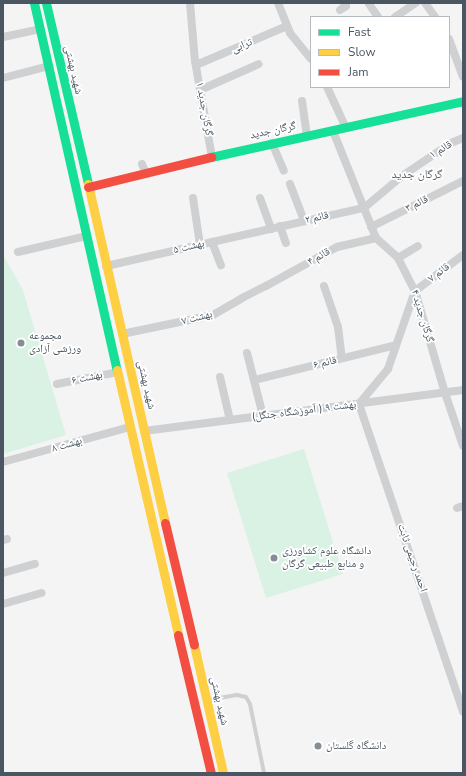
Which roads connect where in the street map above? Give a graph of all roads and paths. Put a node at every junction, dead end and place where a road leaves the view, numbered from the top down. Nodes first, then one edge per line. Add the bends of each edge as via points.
1 (34, 3) edge
2 (46, 3) edge
3 (190, 3) edge
4 (278, 3) edge
5 (416, 3) edge
6 (426, 3) edge
7 (369, 4) edge
8 (377, 16) edge
9 (396, 16) edge
10 (433, 16) edge
11 (287, 26) junction
12 (40, 29) junction
13 (3, 37) edge
14 (450, 42) edge
15 (310, 58) edge
16 (196, 63) junction
17 (259, 64) dead end
18 (49, 66) junction
19 (462, 72) edge
20 (3, 78) edge
21 (327, 88) edge
22 (200, 90) junction
23 (463, 100) edge
24 (302, 101) dead end
25 (70, 109) junction
26 (59, 112) junction
27 (346, 128) junction
28 (333, 130) junction
29 (307, 136) junction
30 (463, 138) edge
31 (272, 143) junction
32 (212, 157) junction
33 (142, 164) dead end
34 (284, 171) dead end
35 (146, 174) junction
36 (463, 181) edge
37 (290, 184) dead end
38 (88, 187) junction
39 (193, 198) dead end
40 (260, 198) dead end
41 (364, 208) junction
42 (304, 221) junction
43 (280, 226) junction
44 (371, 226) junction
45 (271, 229) junction
46 (87, 236) junction
47 (376, 238) junction
48 (212, 242) junction
49 (286, 243) dead end
50 (200, 244) junction
51 (418, 246) dead end
52 (18, 252) dead end
53 (463, 255) edge
54 (398, 258) junction
55 (222, 265) dead end
56 (106, 266) junction
57 (266, 286) joint
58 (324, 286) dead end
59 (415, 291) junction
60 (122, 334) junction
61 (396, 346) junction
62 (247, 353) dead end
63 (342, 358) junction
64 (118, 372) junction
65 (220, 377) dead end
66 (254, 380) junction
67 (57, 384) dead end
68 (463, 390) edge
69 (445, 393) junction
70 (359, 404) junction
71 (263, 416) junction
72 (230, 420) junction
73 (130, 427) junction
74 (144, 431) junction
75 (463, 446) edge
76 (3, 462) edge
77 (35, 564) dead end
78 (3, 573) edge
79 (41, 593) dead end
80 (3, 604) edge
81 (186, 615) junction
82 (174, 619) junction
83 (206, 700) junction
84 (463, 712) edge
85 (211, 773) edge
86 (223, 773) edge
87 (264, 773) edge

1 - 12 main road, شهید بهشتی
2 - 25 main road, شهید بهشتی
3 - 16 street, گرگان جدید ۱
4 - 11 street
5 - 9 street
6 - 10 street
7 - 8 street
11 - 15 street
11 - 16 street, ترابی
12 - 13 street
12 - 18 main road, شهید بهشتی
14 - 19 street
16 - 22 street, گرگان جدید ۱
17 - 22 street
18 - 20 street
18 - 26 main road, شهید بهشتی
21 - 27 street
22 - 32 street, گرگان جدید ۱
23 - 27 main road, گرگان جدید
24 - 29 street
25 - 26 main road
25 - 38 main road, شهید بهشتی
26 - 46 main road, شهید بهشتی
27 - 28 main road, گرگان جدید
28 - 29 main road, گرگان جدید
28 - 41 street, گرگان جدید ۴
29 - 31 main road, گرگان جدید
30 - 41 street, ۱ قائم via 413,168
31 - 32 main road, گرگان جدید
31 - 34 street
32 - 35 main road, گرگان جدید
33 - 35 street
35 - 38 main road, گرگان جدید
36 - 44 street, ۳ قائم
37 - 42 street
38 - 56 main road, شهید بهشتی
39 - 50 street
40 - 45 street
41 - 42 street, ۲ قائم
41 - 44 street, گرگان جدید ۴
42 - 43 street, ۲ قائم
43 - 45 street, ۲ قائم
43 - 49 street
44 - 47 street, گرگان جدید ۴
45 - 48 street, بهشت ۵
46 - 52 street
46 - 64 main road, شهید بهشتی
47 - 54 street, گرگان جدید ۴
47 - 57 street, قائم ۴ via 337,247
48 - 50 street, بهشت ۵
48 - 55 street
50 - 56 street, بهشت ۵
51 - 54 street
53 - 59 street, ۷ قائم
54 - 59 street, گرگان جدید ۴
56 - 60 main road, شهید بهشتی
57 - 60 street, بهشت ۷ via 213,315
58 - 63 street via 338,327
59 - 61 street
59 - 69 street, گرگان جدید ۴
60 - 74 main road, شهید بهشتی
61 - 63 street, قائم ۶
61 - 70 street via 388,369
62 - 66 street
63 - 66 street, قائم ۶
64 - 67 street, ۶ بهشت
64 - 73 main road, شهید بهشتی
65 - 72 street
66 - 71 street
68 - 69 street, بهشت ۹ ( آموزشگاه جنگل)
69 - 70 street, بهشت ۹ ( آموزشگاه جنگل)
69 - 75 street, گرگان جدید ۴
70 - 71 street, بهشت ۹ ( آموزشگاه جنگل)
70 - 84 street, احمد رحیمی ثابت
71 - 72 street, بهشت ۹ ( آموزشگاه جنگل)
72 - 74 street, بهشت ۹ ( آموزشگاه جنگل)
73 - 76 street, ۸ بهشت
73 - 82 main road, شهید بهشتی
74 - 81 main road, شهید بهشتی
77 - 78 street
79 - 80 street
81 - 82 main road
81 - 83 main road, شهید بهشتی
82 - 85 main road, شهید بهشتی
83 - 86 main road, شهید بهشتی
83 - 87 lane via 237,695 246,697 250,704

